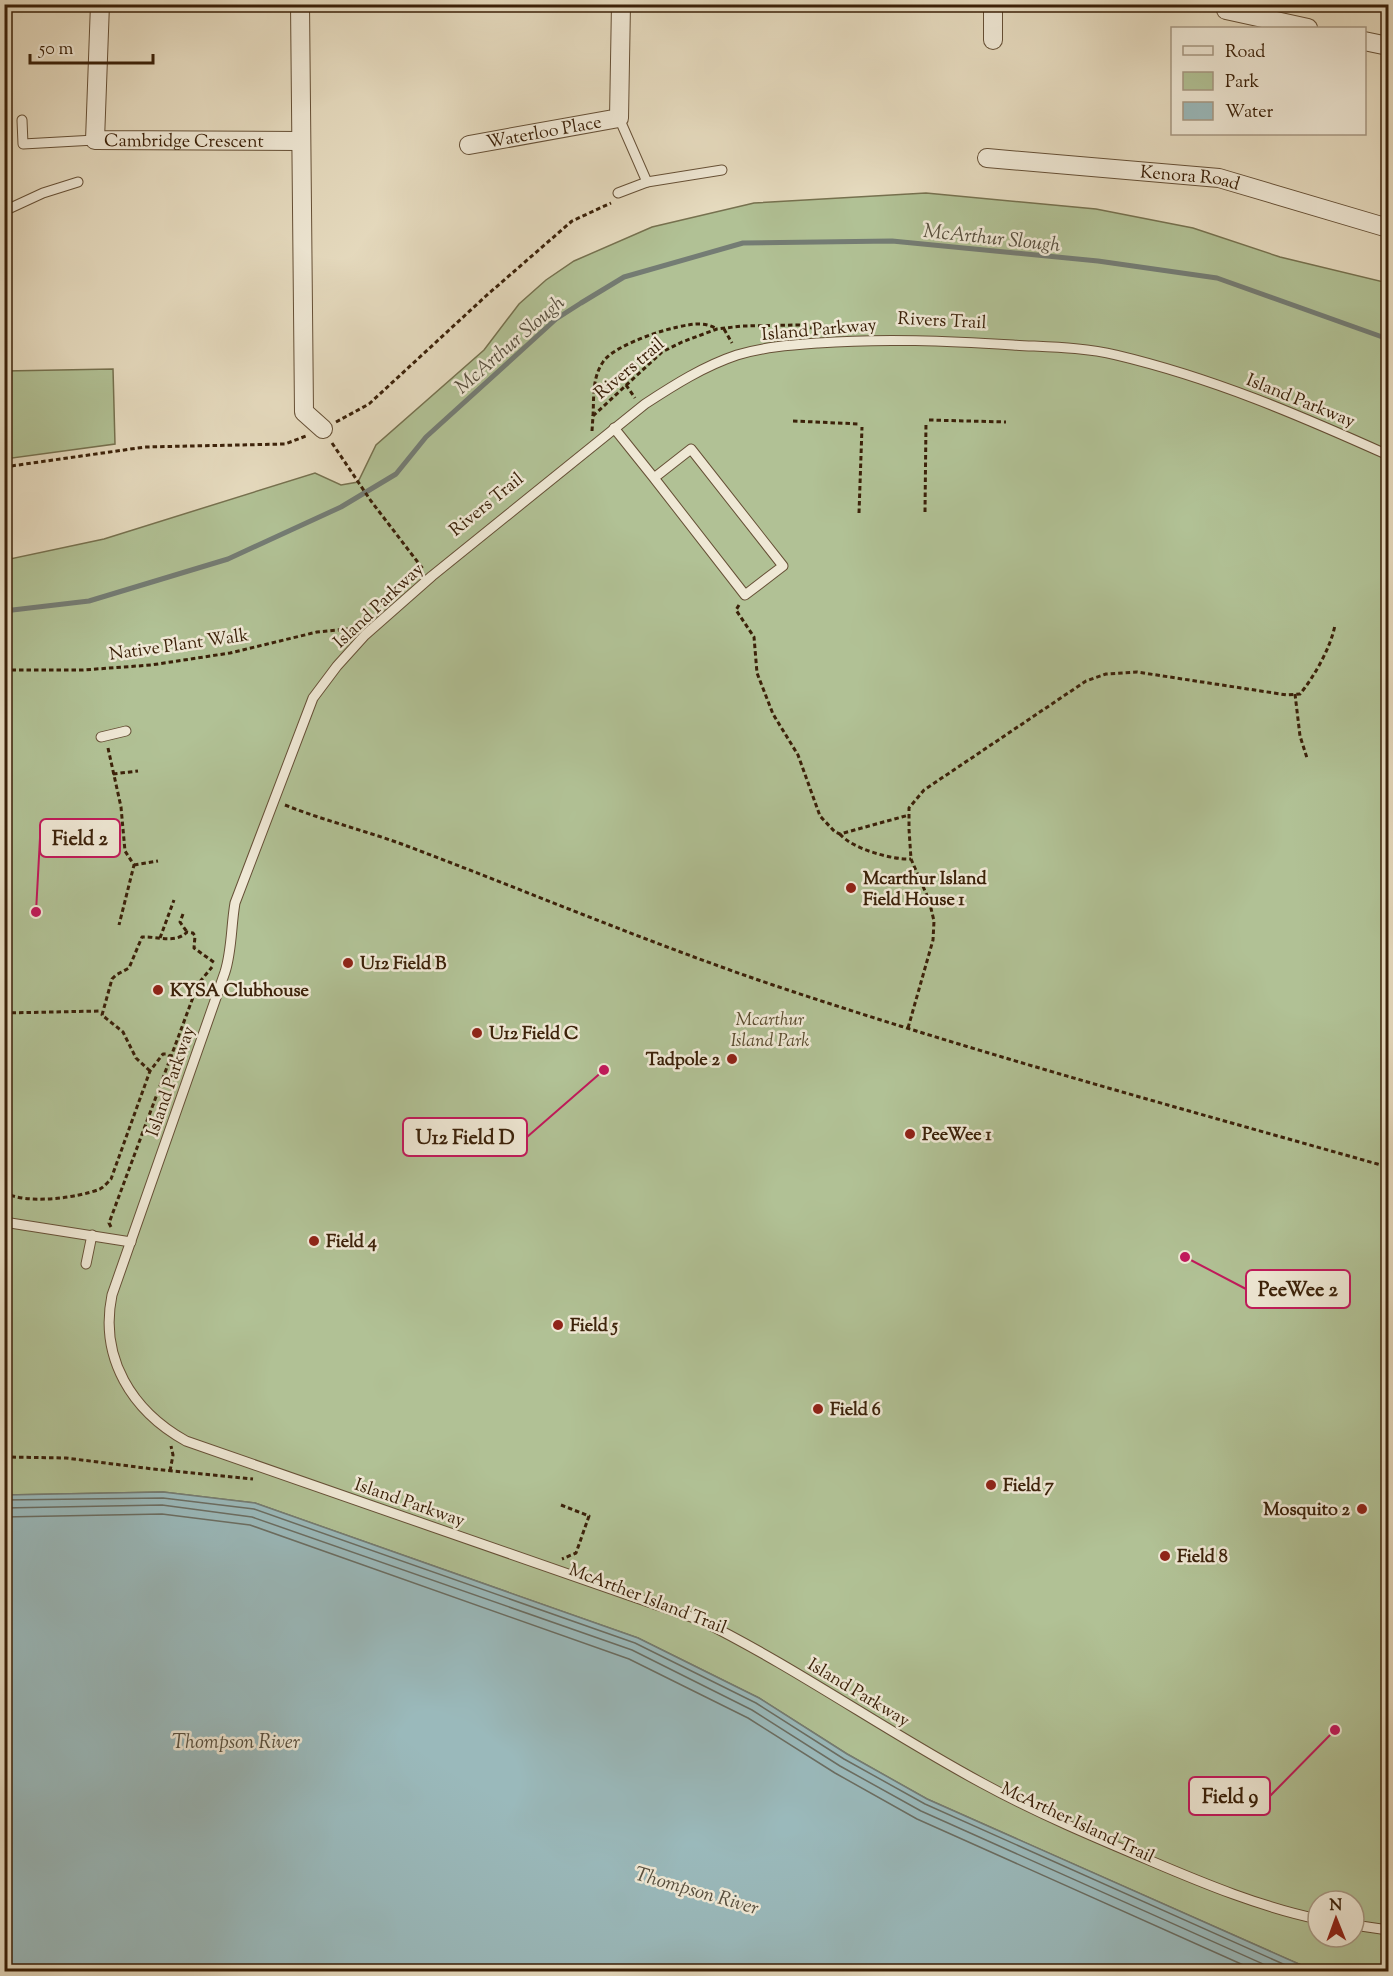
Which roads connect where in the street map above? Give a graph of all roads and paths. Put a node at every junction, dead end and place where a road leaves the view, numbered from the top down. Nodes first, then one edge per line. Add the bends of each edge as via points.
1 (100, 4) edge
2 (300, 4) edge
3 (621, 4) edge
4 (993, 4) edge
5 (1226, 4) edge
6 (1303, 27) edge
7 (993, 40) dead end
8 (1366, 41) edge
9 (1389, 46) edge
10 (619, 118) junction
11 (22, 120) dead end
12 (95, 140) junction
13 (300, 141) junction
14 (469, 145) dead end
15 (987, 158) dead end
16 (722, 170) dead end
17 (78, 182) dead end
18 (647, 182) junction
19 (617, 197) joint
20 (4, 211) edge
21 (1389, 228) edge
22 (717, 329) junction
23 (724, 329) junction
24 (821, 330) dead end
25 (816, 332) dead end
26 (806, 333) dead end
27 (734, 346) dead end
28 (626, 385) junction
29 (630, 405) dead end
30 (593, 416) junction
31 (793, 421) dead end
32 (1006, 422) dead end
33 (600, 427) dead end
34 (614, 428) junction
35 (323, 429) junction
36 (592, 433) joint
37 (1389, 455) edge
38 (4, 467) edge
39 (654, 478) junction
40 (925, 512) dead end
41 (859, 513) dead end
42 (431, 566) dead end
43 (745, 596) junction
44 (1335, 625) dead end
45 (355, 632) dead end
46 (4, 670) edge
47 (1295, 694) junction
48 (126, 731) dead end
49 (103, 736) joint
50 (1307, 758) dead end
51 (138, 771) dead end
52 (113, 774) junction
53 (275, 801) junction
54 (909, 815) junction
55 (840, 834) junction
56 (911, 859) junction
57 (158, 861) dead end
58 (134, 864) junction
59 (174, 900) dead end
60 (183, 914) dead end
61 (119, 925) dead end
62 (187, 932) junction
63 (160, 938) junction
64 (215, 963) dead end
65 (102, 1011) junction
66 (4, 1013) edge
67 (908, 1029) junction
68 (150, 1071) junction
69 (190, 1073) junction
70 (1389, 1167) edge
71 (4, 1192) edge
72 (4, 1222) edge
73 (92, 1235) junction
74 (131, 1242) junction
75 (86, 1264) dead end
76 (4, 1457) edge
77 (262, 1477) dead end
78 (561, 1505) dead end
79 (553, 1568) junction
80 (1306, 1915) edge
81 (1366, 1927) edge
82 (1389, 1930) edge

1 - 12 street, Cambridge Crescent
2 - 13 street
3 - 10 street
4 - 7 street
5 - 6 street via 1226,10
8 - 9 street
10 - 14 street, Waterloo Place
10 - 18 lane
11 - 12 lane via 23,144
12 - 13 street, Cambridge Crescent
13 - 35 street via 304,412
15 - 21 street, Kenora Road via 1219,178
16 - 18 lane
17 - 20 lane
18 - 19 lane
19 - 35 path via 572,221 369,404
22 - 23 path, Rivers trail
22 - 28 path, Rivers trail via 662,352
22 - 30 path, Rivers trail via 700,324 685,326 618,349 605,358 598,372
23 - 24 path, Rivers trail via 768,324
23 - 27 path
25 - 26 path
28 - 29 path, Rivers Trail via 637,400
28 - 30 path, Rivers trail
30 - 36 path, Rivers trail
31 - 41 path via 861,426
32 - 40 path via 928,421
33 - 36 path, Rivers Trail
34 - 37 lane, Island Parkway via 670,388 739,354 854,340 920,340 1061,347 1114,354 1290,411
34 - 39 lane
34 - 53 lane, Island Parkway via 365,635 313,698
35 - 38 path via 285,444 145,447
35 - 42 path via 424,570
39 - 43 lane
39 - 43 lane via 692,449 783,566
43 - 55 path via 736,610 754,637 757,672 766,698 798,756 820,816
44 - 47 path via 1314,678 1300,694
45 - 46 path, Native Plant Walk via 317,632 230,653 151,665
47 - 50 path
47 - 54 path via 1137,672 1106,674 1086,681 924,790 909,808
48 - 49 lane
49 - 52 path
51 - 52 path
52 - 58 path via 125,851
53 - 67 path via 403,845 601,923
53 - 69 lane, Island Parkway via 235,903 231,953
54 - 55 path
54 - 56 path
55 - 56 path via 889,858
56 - 67 path via 934,921 933,940
57 - 58 path
58 - 61 path
59 - 63 path
60 - 62 path via 180,921
62 - 63 path via 178,938
62 - 64 path via 195,934 194,948
63 - 65 path via 142,937 129,968 112,979
65 - 66 path
65 - 68 path via 123,1032 136,1058
67 - 70 path
68 - 69 path via 167,1054
68 - 71 path via 111,1179 100,1188 49,1200
69 - 74 lane, Island Parkway
72 - 73 lane
73 - 74 lane
73 - 75 lane
74 - 79 lane, Island Parkway via 110,1304 109,1332 114,1358 132,1395 170,1432 199,1447
76 - 77 path via 66,1458 248,1480
78 - 79 path via 589,1516 576,1553 557,1561
79 - 80 lane, Island Parkway via 700,1620 748,1644 983,1784 1068,1825 1216,1889
81 - 82 lane

